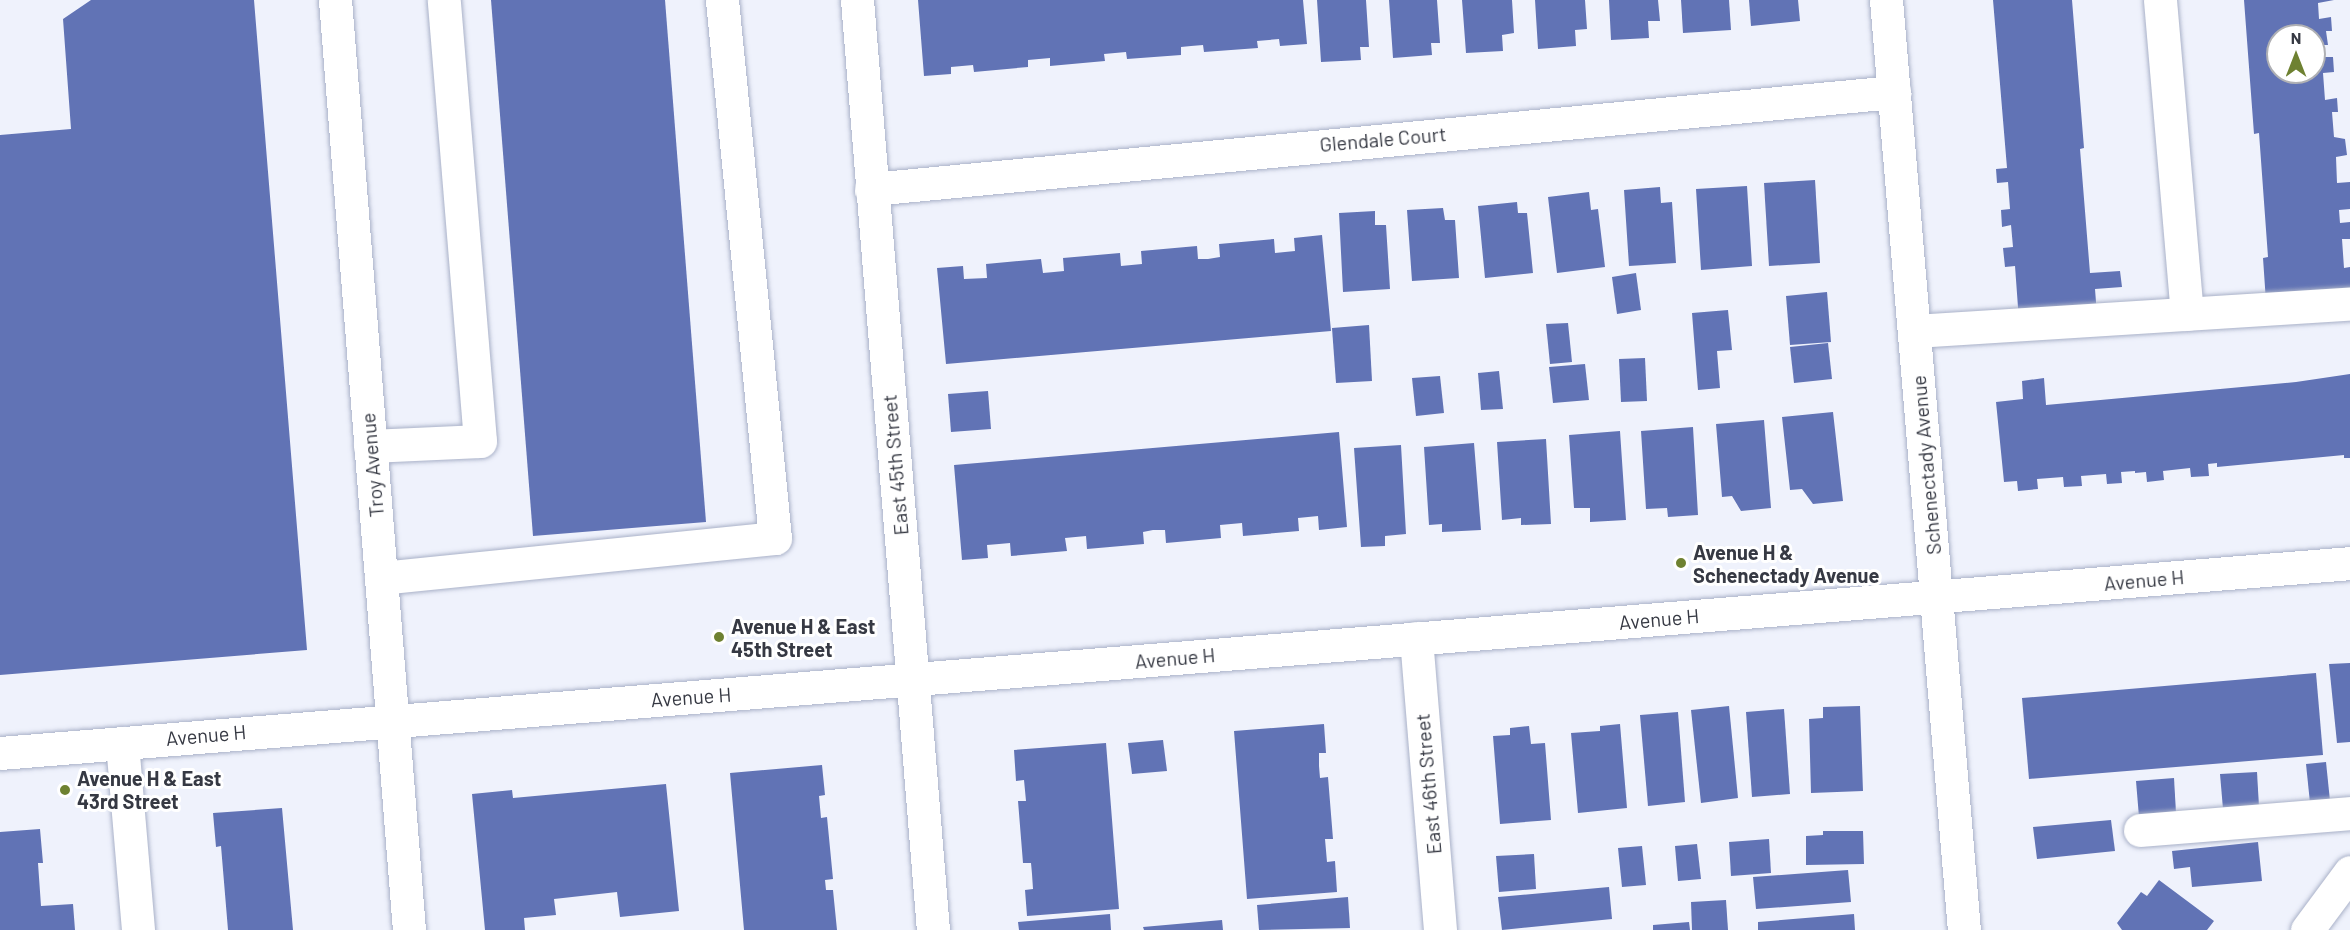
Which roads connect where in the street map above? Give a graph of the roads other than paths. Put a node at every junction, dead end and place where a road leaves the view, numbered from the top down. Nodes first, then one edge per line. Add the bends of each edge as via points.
1 (335, 0) edge
2 (444, 0) edge
3 (722, 0) edge
4 (857, 0) edge
5 (1886, 0) edge
6 (2160, 0) edge
7 (1894, 92) junction
8 (871, 189) junction
9 (2350, 304) edge
10 (2187, 314) junction
11 (1914, 331) junction
12 (370, 446) junction
13 (2350, 563) edge
14 (381, 578) junction
15 (1936, 597) junction
16 (1416, 638) junction
17 (914, 680) junction
18 (392, 719) junction
19 (122, 743) junction
20 (0, 753) edge
21 (2350, 813) edge
22 (2140, 830) dead end
23 (2350, 872) edge
24 (138, 930) edge
25 (409, 930) edge
26 (933, 930) edge
27 (1440, 930) edge
28 (1964, 930) edge
29 (2307, 930) edge

1 - 12 street, Troy Avenue
2 - 12 street via 480,441
3 - 14 street via 775,538
4 - 8 street, East 45th Street
5 - 7 street, Schenectady Avenue
6 - 10 street
7 - 8 street, Glendale Court
7 - 11 street, Schenectady Avenue
8 - 17 street, East 45th Street
9 - 10 street
10 - 11 street
11 - 15 street, Schenectady Avenue
12 - 14 street, Troy Avenue
13 - 15 street, Avenue H
14 - 18 street, Troy Avenue
15 - 16 street, Avenue H
15 - 28 street, Schenectady Avenue
16 - 17 street, Avenue H
16 - 27 street, East 46th Street
17 - 18 street, Avenue H
17 - 26 street, East 45th Street
18 - 19 street, Avenue H
18 - 25 street, Troy Avenue
19 - 20 street, Avenue H
19 - 24 street
21 - 22 street
23 - 29 street

